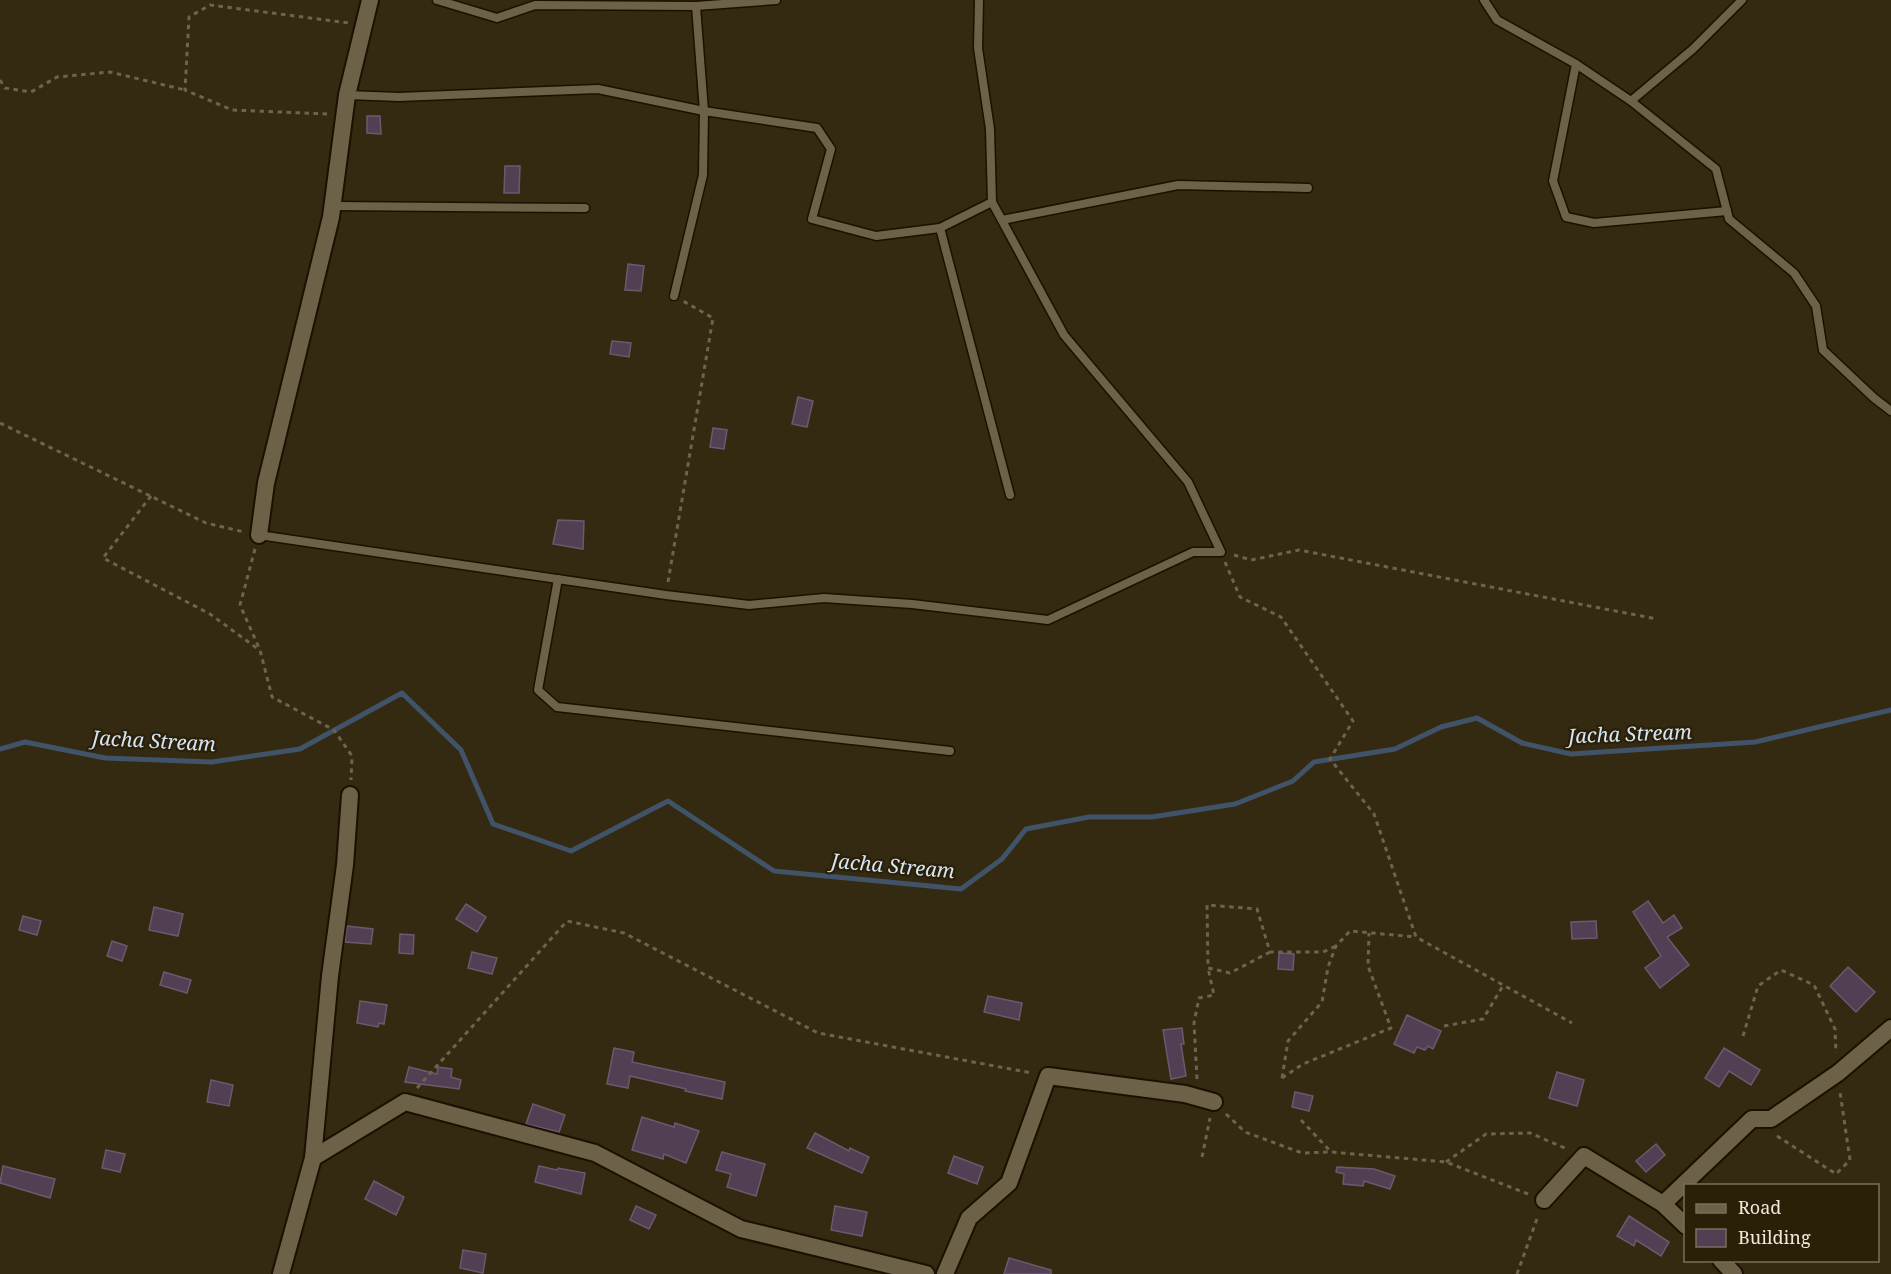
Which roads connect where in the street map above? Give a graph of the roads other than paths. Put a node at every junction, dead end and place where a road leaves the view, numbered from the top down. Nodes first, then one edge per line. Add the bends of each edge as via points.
1 (370, 0) edge
2 (437, 0) edge
3 (776, 0) edge
4 (979, 0) edge
5 (1484, 0) edge
6 (1742, 0) edge
7 (696, 6) junction
8 (1576, 64) junction
9 (347, 95) junction
10 (1630, 101) junction
11 (704, 111) junction
12 (1308, 188) dead end
13 (992, 202) junction
14 (333, 206) junction
15 (585, 208) dead end
16 (1726, 211) junction
17 (1002, 220) junction
18 (940, 228) junction
19 (674, 296) road end
20 (1891, 411) edge
21 (1010, 495) dead end
22 (259, 535) joint
23 (558, 579) junction
24 (950, 751) dead end
25 (350, 795) road end
26 (1891, 1028) edge
27 (1214, 1102) road end
28 (313, 1158) junction
29 (1544, 1200) road end
30 (1663, 1204) junction
31 (1684, 1224) edge
32 (1723, 1262) edge
33 (281, 1274) edge
34 (926, 1274) edge
35 (945, 1274) edge
36 (1734, 1274) edge

1 - 9 street
2 - 7 lane via 498,18 535,5
3 - 7 lane
4 - 13 lane via 978,48 990,129
5 - 8 lane via 1497,20
6 - 10 lane via 1693,49
7 - 11 lane
8 - 10 lane
8 - 16 lane via 1553,181 1566,217 1594,223
9 - 11 lane via 399,97 598,89
9 - 14 street
10 - 16 lane via 1716,169
11 - 18 lane via 817,128 831,149 812,219 876,236
11 - 19 lane via 703,175
12 - 17 lane via 1178,185
13 - 17 lane
13 - 18 lane
14 - 15 lane
14 - 22 street via 266,483
16 - 20 lane via 1729,219 1794,273 1816,306 1823,350
17 - 23 lane via 1064,335 1188,482 1221,552 1193,552 1048,620 824,598 749,605
18 - 21 lane
22 - 23 lane
23 - 24 lane via 538,690 556,707
25 - 28 street
26 - 30 street via 1838,1073 1771,1119 1752,1119
27 - 35 street via 1185,1094 1048,1076 1009,1183 969,1218
28 - 33 street
28 - 34 street via 405,1102 595,1153 741,1229
29 - 30 street via 1584,1156
30 - 31 street
32 - 36 street

